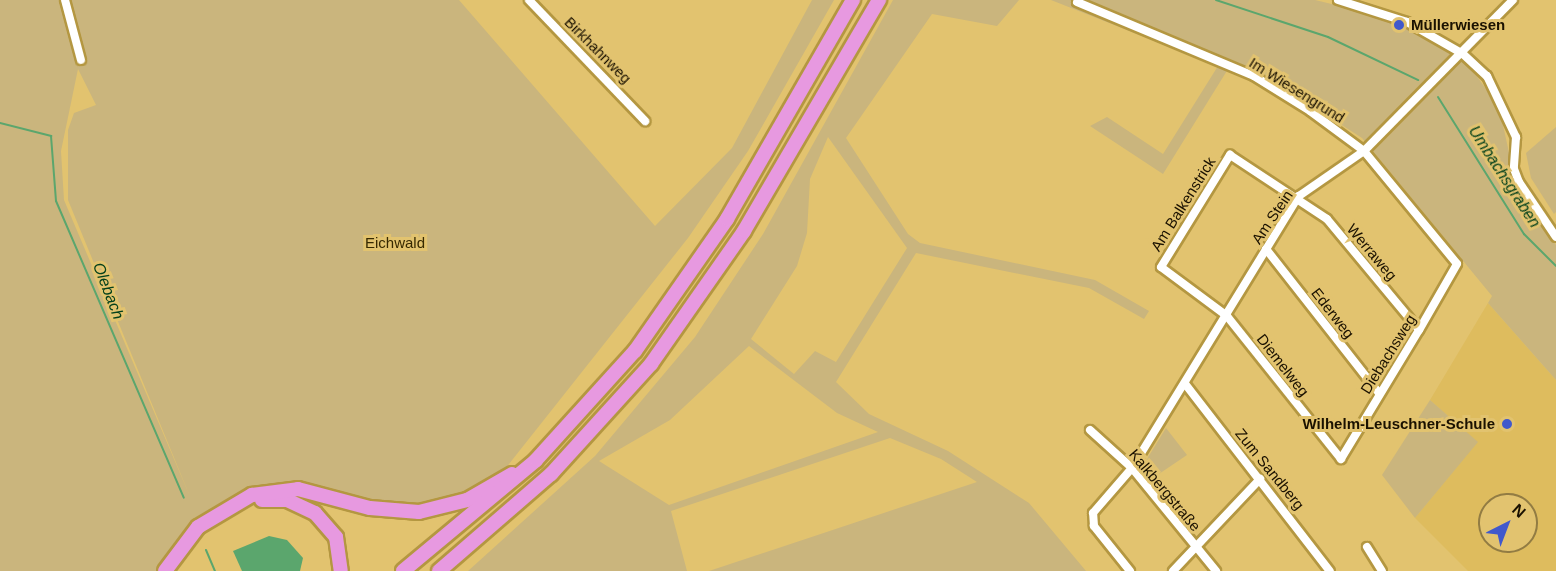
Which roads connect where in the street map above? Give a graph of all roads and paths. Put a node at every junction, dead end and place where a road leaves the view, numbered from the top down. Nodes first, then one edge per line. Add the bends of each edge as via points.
1 (65, 0) edge
2 (529, 0) edge
3 (853, 0) edge
4 (879, 0) edge
5 (1338, 0) edge
6 (1513, 0) edge
7 (1077, 2) dead end
8 (1463, 54) junction
9 (81, 60) dead end
10 (645, 121) dead end
11 (1364, 151) junction
12 (1299, 196) junction
13 (1556, 237) edge
14 (1266, 249) junction
15 (1457, 264) joint
16 (1227, 316) junction
17 (1419, 330) junction
18 (1185, 386) junction
19 (1379, 393) junction
20 (1090, 430) dead end
21 (1341, 459) joint
22 (536, 460) junction
23 (1132, 468) junction
24 (1260, 479) junction
25 (1193, 545) junction
26 (1367, 547) dead end
27 (165, 571) edge
28 (171, 571) edge
29 (341, 571) edge
30 (404, 571) edge
31 (441, 571) edge
32 (1130, 571) edge
33 (1173, 571) edge
34 (1216, 571) edge
35 (1330, 571) edge
36 (1382, 571) edge

1 - 9 street
2 - 10 street, Birkhahnweg
3 - 22 highway via 685,284 613,377
4 - 31 highway via 744,231 677,330 578,447
5 - 8 street via 1394,16
6 - 8 street, Am Stein
7 - 11 street, Im Wiesengrund via 1254,76
8 - 11 street, Am Stein
8 - 13 street via 1487,76 1505,105 1516,137 1514,169
11 - 12 street, Am Stein
11 - 15 street, Im Wiesengrund
12 - 14 street, Am Stein
12 - 16 street, Am Balkenstrick via 1230,155 1161,267
12 - 17 street, Werraweg via 1327,219
14 - 16 street, Am Stein
14 - 19 street, Ederweg
15 - 17 street, Diebachsweg
16 - 18 street, Am Stein
16 - 21 street, Diemelweg
17 - 19 street, Diebachsweg
18 - 23 street, Am Stein
18 - 24 street, Zum Sandberg
19 - 21 street, Diebachsweg
20 - 23 street, Kalkbergstraße
22 - 27 highway via 468,500 433,511 386,511 298,489 252,495 198,527
22 - 30 highway
23 - 25 street, Kalkbergstraße
23 - 32 street, Am Stein via 1091,519
24 - 25 street
24 - 35 street, Zum Sandberg
25 - 33 street
25 - 34 street, Kalkbergstraße
26 - 36 street
28 - 29 highway via 193,540 221,516 277,498 297,502 324,521 339,548

